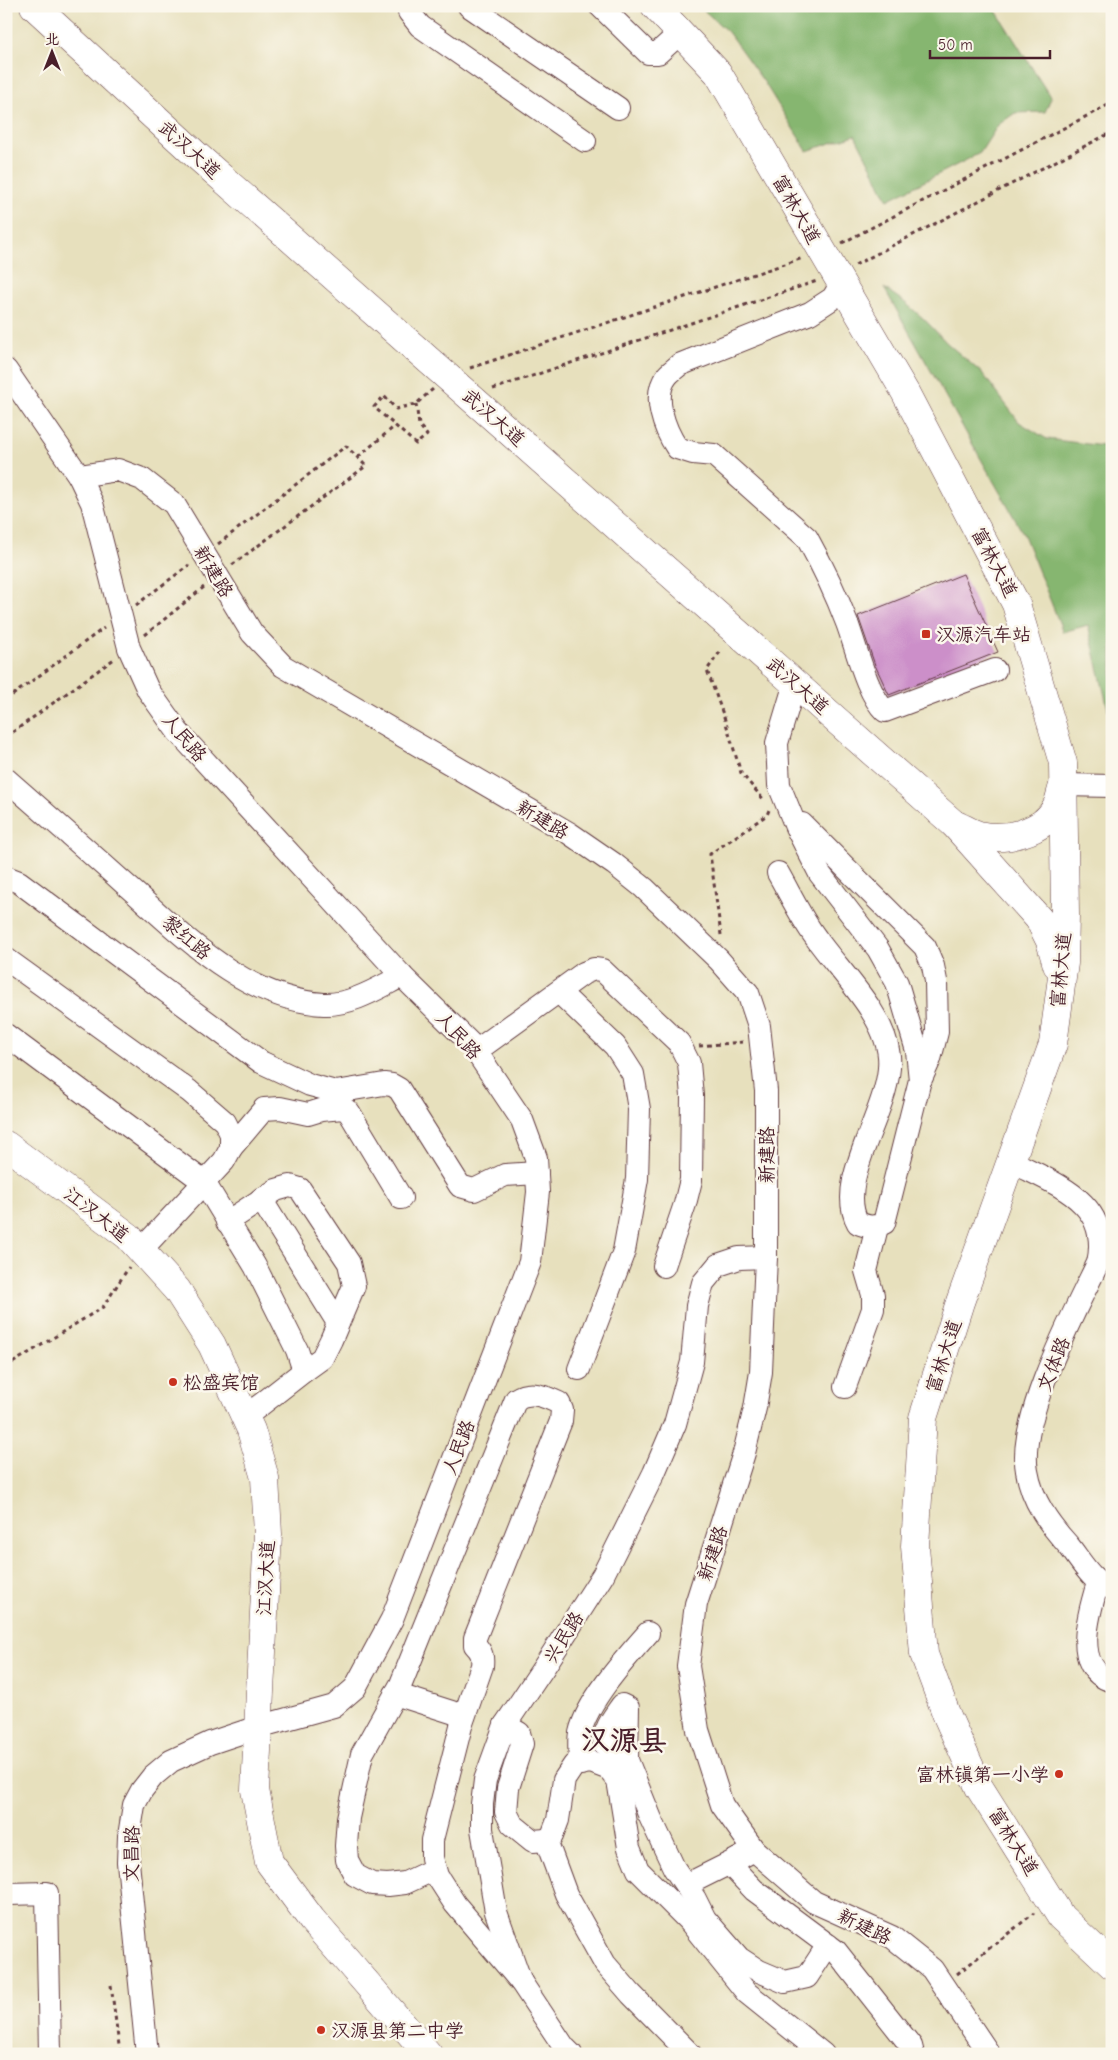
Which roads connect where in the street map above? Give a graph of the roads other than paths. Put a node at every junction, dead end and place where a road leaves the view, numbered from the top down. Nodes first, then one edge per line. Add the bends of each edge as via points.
1 (34, 6) edge
2 (409, 6) edge
3 (469, 6) edge
4 (600, 6) edge
5 (655, 6) edge
6 (680, 33) junction
7 (618, 108) dead end
8 (585, 141) dead end
9 (833, 270) junction
10 (6, 370) edge
11 (79, 476) junction
12 (995, 670) dead end
13 (795, 683) junction
14 (6, 779) edge
15 (1063, 785) junction
16 (1112, 786) edge
17 (790, 811) junction
18 (1064, 821) junction
19 (955, 825) junction
20 (778, 872) dead end
21 (6, 877) edge
22 (1065, 927) junction
23 (6, 959) edge
24 (402, 976) junction
25 (559, 992) junction
26 (1059, 994) junction
27 (6, 1035) edge
28 (476, 1051) junction
29 (920, 1080) junction
30 (6, 1145) edge
31 (231, 1148) junction
32 (1011, 1161) junction
33 (537, 1173) junction
34 (204, 1182) junction
35 (401, 1198) dead end
36 (261, 1199) junction
37 (227, 1222) junction
38 (877, 1227) junction
39 (141, 1250) junction
40 (766, 1257) junction
41 (664, 1266) dead end
42 (338, 1323) junction
43 (579, 1369) dead end
44 (304, 1371) junction
45 (845, 1387) dead end
46 (245, 1417) junction
47 (1105, 1585) edge
48 (648, 1633) dead end
49 (1112, 1681) edge
50 (395, 1694) junction
51 (464, 1716) junction
52 (505, 1725) junction
53 (258, 1727) junction
54 (627, 1760) dead end
55 (580, 1764) junction
56 (546, 1840) junction
57 (746, 1855) junction
58 (435, 1869) junction
59 (685, 1883) junction
60 (8, 1894) dead end
61 (828, 1945) junction
62 (1112, 1965) edge
63 (521, 1982) junction
64 (50, 2054) edge
65 (147, 2054) edge
66 (428, 2054) edge
67 (570, 2054) edge
68 (690, 2054) edge
69 (823, 2054) edge
70 (913, 2054) edge
71 (989, 2054) edge

1 - 13 main road, 武汉大道 via 196,155
2 - 8 street via 409,12 420,26
3 - 7 street
4 - 6 street via 648,53 658,53
5 - 6 main road, 富林大道
6 - 9 main road, 富林大道 via 718,73
9 - 12 street via 833,298 810,313 679,365 667,376 660,396 669,435 676,448 714,455 807,538 846,620 873,693 886,711
9 - 15 main road, 富林大道 via 905,392 1016,604 1063,763
10 - 11 street, 人民路
11 - 24 street, 人民路 via 92,503 130,648 148,690 178,732
11 - 40 street, 新建路 via 118,470 142,479 174,504 252,633 283,666 569,833 644,888 719,960 748,993 759,1026 766,1091
13 - 17 street via 777,743 779,784
13 - 19 main road, 武汉大道
14 - 24 street, 黎红路 via 195,946 235,974 271,992 325,1004 350,1001
15 - 16 street
15 - 18 main road, 富林大道
15 - 19 main road via 1056,808 1026,832 1012,836 986,836
17 - 29 street via 820,874 878,949 897,983 917,1051
17 - 29 street via 928,953 936,980 938,1032
18 - 19 main road via 1054,833 1036,845 1010,854 985,850
18 - 22 main road, 富林大道
19 - 22 main road via 991,858 1019,872 1051,906
19 - 26 main road via 1039,918 1053,949
20 - 38 street via 815,938 857,990 883,1032 889,1056 887,1082 862,1151 852,1190 853,1215 858,1223
21 - 33 street via 19,882 261,1062 310,1085 336,1092 384,1084 399,1089 460,1186 474,1190 505,1176
22 - 26 main road, 富林大道
23 - 31 street via 213,1111 226,1122 231,1134
24 - 28 street, 人民路
25 - 28 street
25 - 41 street via 584,972 602,970 679,1043 689,1063 691,1180
25 - 43 street via 616,1046 633,1074 639,1109 637,1179 624,1251
26 - 32 main road, 富林大道 via 1053,1044
27 - 34 street
28 - 33 street, 人民路 via 522,1120 536,1158
29 - 38 street via 884,1223
30 - 39 main road, 江汉大道 via 128,1236
31 - 34 street via 224,1161
31 - 35 street via 264,1109 280,1108 308,1114 343,1108 349,1112
32 - 47 street, 文体路 via 1075,1194 1095,1220 1101,1252 1098,1263 1062,1339 1032,1417 1026,1469 1039,1506 1054,1529
32 - 62 main road, 富林大道 via 960,1302 923,1418 915,1546 924,1654 979,1787 1061,1917
33 - 53 street, 人民路 via 530,1262 392,1619 356,1688 334,1706
34 - 37 street
34 - 39 street
36 - 37 street
36 - 42 street
36 - 42 street via 290,1186 300,1189 349,1263 354,1286
37 - 44 street via 255,1266 297,1350
38 - 45 street via 866,1272 873,1295 873,1309
39 - 46 main road, 江汉大道 via 177,1290 207,1337
40 - 52 street, 兴民路 via 739,1258 718,1264 703,1283 697,1306 692,1362 675,1424 654,1473 603,1575
40 - 57 street, 新建路 via 761,1372 756,1408 696,1604 688,1666 698,1730 722,1806
42 - 44 street via 322,1358
44 - 46 street
46 - 53 main road, 江汉大道 via 265,1478 267,1525
47 - 49 street via 1092,1602 1086,1640 1095,1672
48 - 55 street via 586,1714 579,1735
50 - 51 street
50 - 51 street via 516,1399 523,1394 533,1394 549,1399 559,1403 561,1421 475,1638 475,1645 483,1658
50 - 58 street via 362,1754 348,1818 347,1860 356,1875 372,1884 405,1883
51 - 58 street via 432,1840
52 - 56 street via 518,1733 522,1744 508,1788 506,1812 512,1824 532,1841
52 - 63 street, 兴民路 via 485,1780 482,1829 496,1912
53 - 65 street, 文昌路 via 210,1743 171,1761 152,1776 134,1806 128,1836 128,1862
53 - 66 main road, 江汉大道 via 255,1790 270,1862 312,1920
54 - 59 street via 674,1868
55 - 56 street via 574,1765 564,1780 558,1820 552,1836
55 - 69 street via 592,1762 609,1769 618,1780 628,1848 638,1870 690,1922 747,1993
56 - 68 street via 566,1894 604,1964
57 - 59 street
57 - 61 street via 736,1870 754,1890
57 - 71 street, 新建路 via 814,1902 892,1937 932,1969
58 - 63 street via 436,1876 455,1904
59 - 61 street via 705,1919 739,1958 759,1971 785,1982 807,1977
60 - 64 street via 48,1893
61 - 70 street via 911,2046
63 - 67 street, 兴民路

